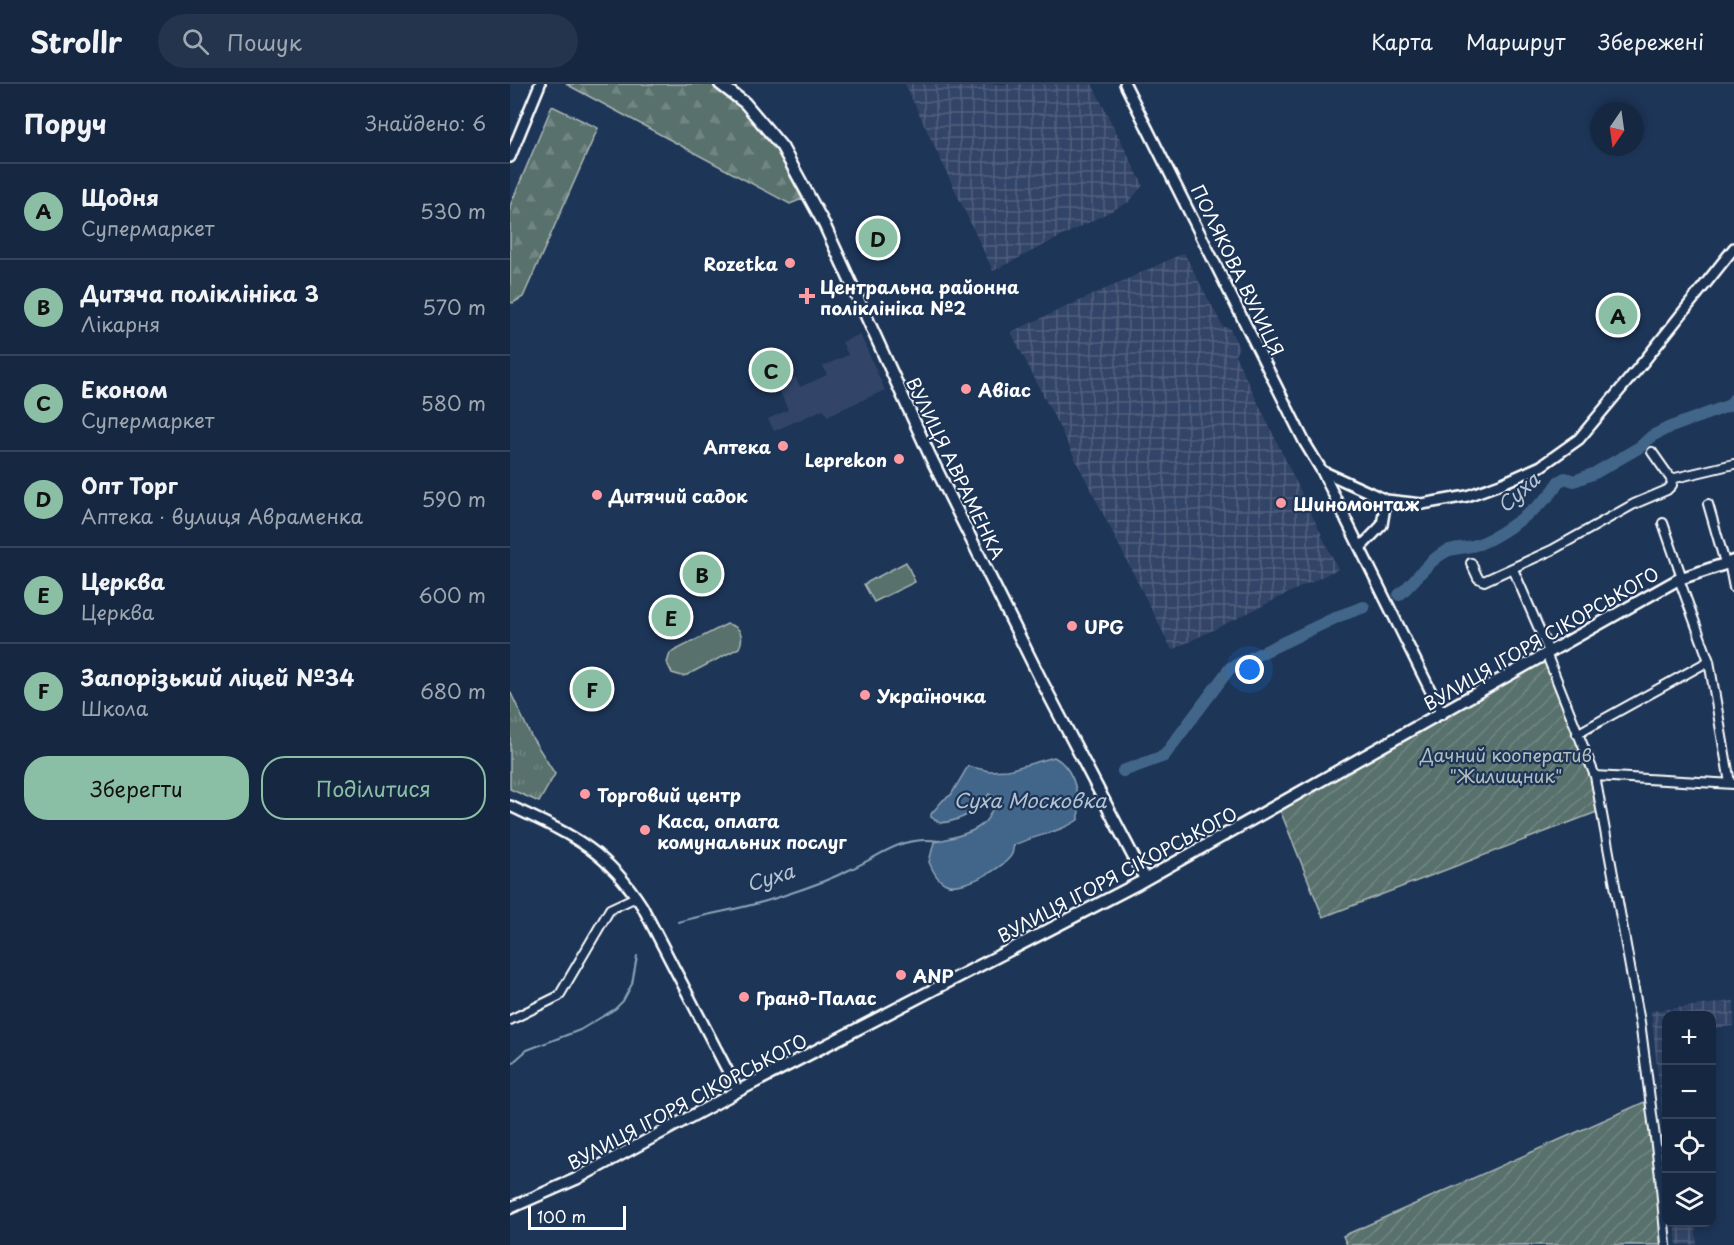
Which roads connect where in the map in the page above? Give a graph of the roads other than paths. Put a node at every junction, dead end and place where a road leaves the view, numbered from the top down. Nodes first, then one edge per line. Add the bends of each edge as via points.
1 (540, 84) edge
2 (720, 84) edge
3 (1125, 84) edge
4 (510, 157) edge
5 (1734, 248) edge
6 (1652, 452) dead end
7 (1734, 464) edge
8 (1322, 471) junction
9 (1671, 479) junction
10 (1386, 500) junction
11 (1708, 504) dead end
12 (1663, 523) dead end
13 (1360, 548) junction
14 (1729, 562) edge
15 (1471, 563) dead end
16 (1513, 568) junction
17 (1681, 578) junction
18 (1734, 588) edge
19 (1547, 652) junction
20 (1709, 661) junction
21 (1442, 714) junction
22 (1577, 734) junction
23 (1595, 776) junction
24 (1732, 784) edge
25 (510, 806) edge
26 (1145, 879) junction
27 (636, 897) junction
28 (510, 1020) edge
29 (738, 1091) junction
30 (510, 1208) edge
31 (1666, 1245) edge

1 - 4 street
2 - 26 main road, ВУЛИЦЯ АВРАМЕНКА via 745,103 782,147 824,224 946,488
3 - 8 street, ПОЛЯКОВА ВУЛИЦЯ
5 - 10 street via 1579,440 1541,466 1467,496 1422,504
6 - 9 street
7 - 9 street
8 - 10 street
8 - 13 street, ПОЛЯКОВА ВУЛИЦЯ
9 - 16 street via 1667,490
10 - 13 street via 1382,525
11 - 14 street
12 - 17 street
13 - 21 street, ПОЛЯКОВА ВУЛИЦЯ
14 - 17 main road, ВУЛИЦЯ ІГОРЯ СІКОРСЬКОГО
14 - 18 street
15 - 16 street via 1478,578 1484,581
16 - 19 street
17 - 19 main road, ВУЛИЦЯ ІГОРЯ СІКОРСЬКОГО
17 - 20 street
19 - 21 main road, ВУЛИЦЯ ІГОРЯ СІКОРСЬКОГО
19 - 22 street
20 - 22 street
20 - 24 street
21 - 26 main road, ВУЛИЦЯ ІГОРЯ СІКОРСЬКОГО
22 - 23 street
23 - 24 street
23 - 31 street via 1640,1022
25 - 27 street via 593,849 624,879
26 - 29 main road, ВУЛИЦЯ ІГОРЯ СІКОРСЬКОГО
27 - 28 street via 610,909 559,996
27 - 29 street
29 - 30 main road, ВУЛИЦЯ ІГОРЯ СІКОРСЬКОГО via 576,1179

